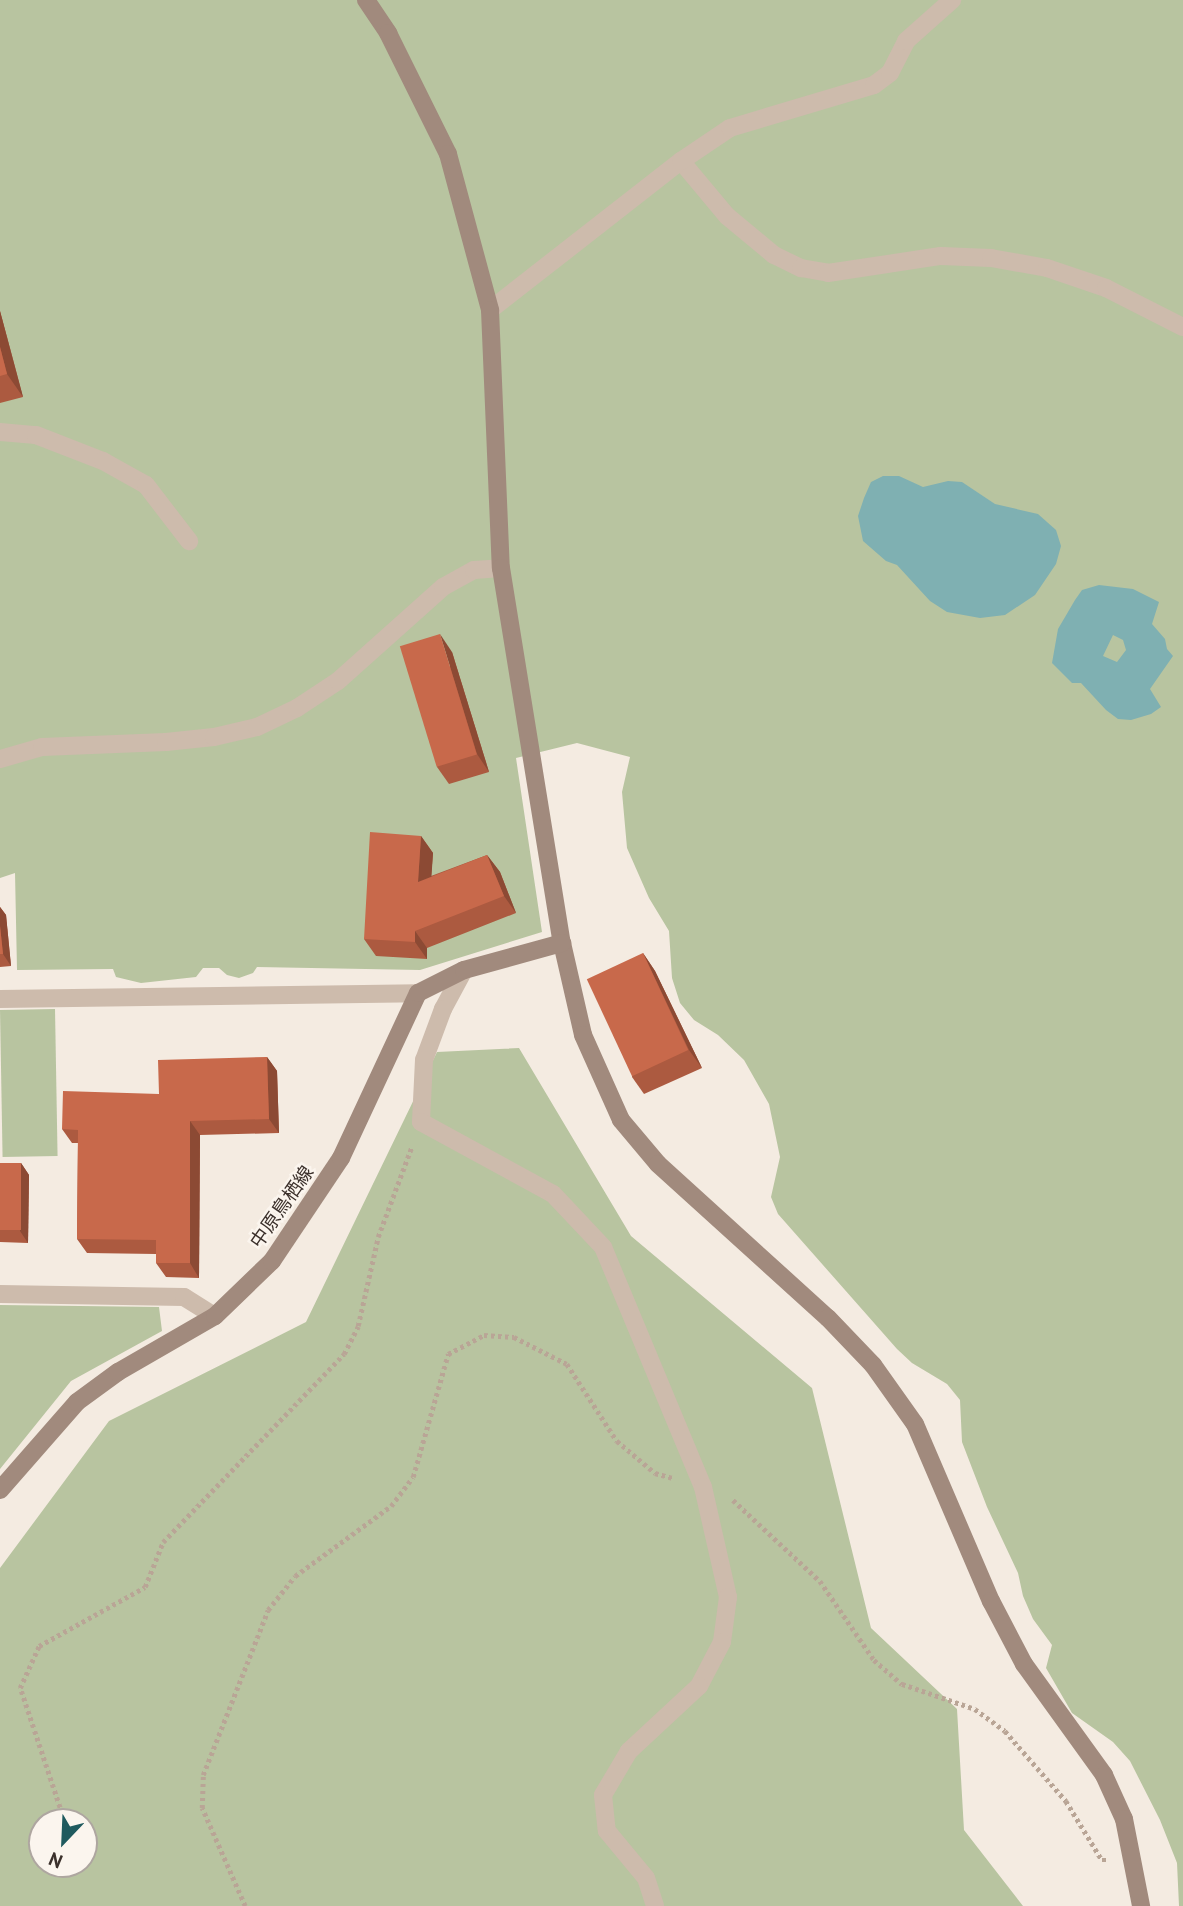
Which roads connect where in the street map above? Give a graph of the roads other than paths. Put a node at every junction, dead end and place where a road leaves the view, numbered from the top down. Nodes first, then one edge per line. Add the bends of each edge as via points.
1 (366, 0) edge
2 (952, 0) edge
3 (681, 161) junction
4 (490, 310) junction
5 (1183, 327) edge
6 (0, 432) edge
7 (189, 541) dead end
8 (501, 568) junction
9 (0, 759) edge
10 (562, 943) junction
11 (464, 970) junction
12 (418, 993) junction
13 (0, 999) edge
14 (0, 1293) edge
15 (215, 1316) junction
16 (0, 1490) edge
17 (655, 1906) edge
18 (1141, 1906) edge

1 - 4 street via 388,33 448,154
2 - 3 street via 906,41 890,73 874,85 730,128
3 - 4 street
3 - 5 street via 727,216 774,255 801,268 828,273 941,256 991,258 1047,268 1106,288
4 - 8 street
6 - 7 street via 36,435 103,461 146,485
8 - 9 street via 474,570 443,587 338,681 257,727 166,742 42,747
8 - 10 street
10 - 11 street
10 - 18 street via 583,1035 621,1119 704,1209 828,1318 873,1365 915,1424 991,1601 1024,1664 1104,1775 1125,1819
11 - 12 street
11 - 17 street via 424,1060 421,1122 553,1194 603,1247 704,1487 728,1597 722,1642 699,1686 629,1751 603,1795 607,1831 646,1878
12 - 13 street
12 - 15 street, 中原鳥栖線 via 341,1158 272,1261
14 - 15 street via 184,1297
15 - 16 street, 中原鳥栖線 via 118,1372 77,1402

